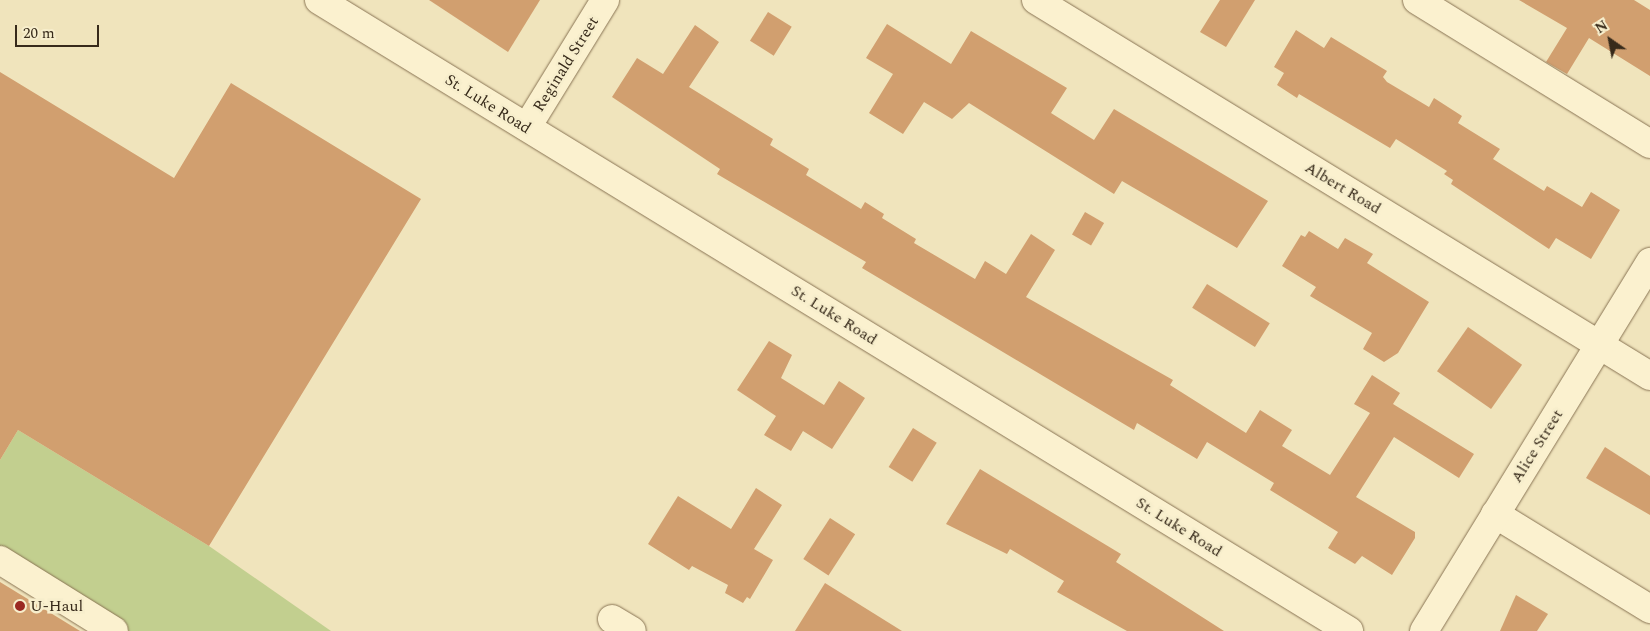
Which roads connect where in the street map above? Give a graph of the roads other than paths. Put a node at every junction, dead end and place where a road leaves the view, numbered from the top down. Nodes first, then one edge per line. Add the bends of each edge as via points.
1 (319, 0) edge
2 (605, 0) edge
3 (1036, 0) edge
4 (1417, 0) edge
5 (527, 127) junction
6 (1650, 144) edge
7 (1650, 262) edge
8 (1599, 344) junction
9 (1650, 376) edge
10 (1495, 514) junction
11 (0, 560) edge
12 (1650, 609) edge
13 (114, 631) edge
14 (1348, 631) edge
15 (1424, 631) edge

1 - 5 street, St. Luke Road
2 - 5 street, Reginald Street
3 - 8 street, Albert Road
4 - 6 street
5 - 14 street, St. Luke Road
7 - 8 street, Alice Street
8 - 9 street, Albert Road
8 - 10 street, Alice Street
10 - 12 street
10 - 15 street, Alice Street
11 - 13 street

